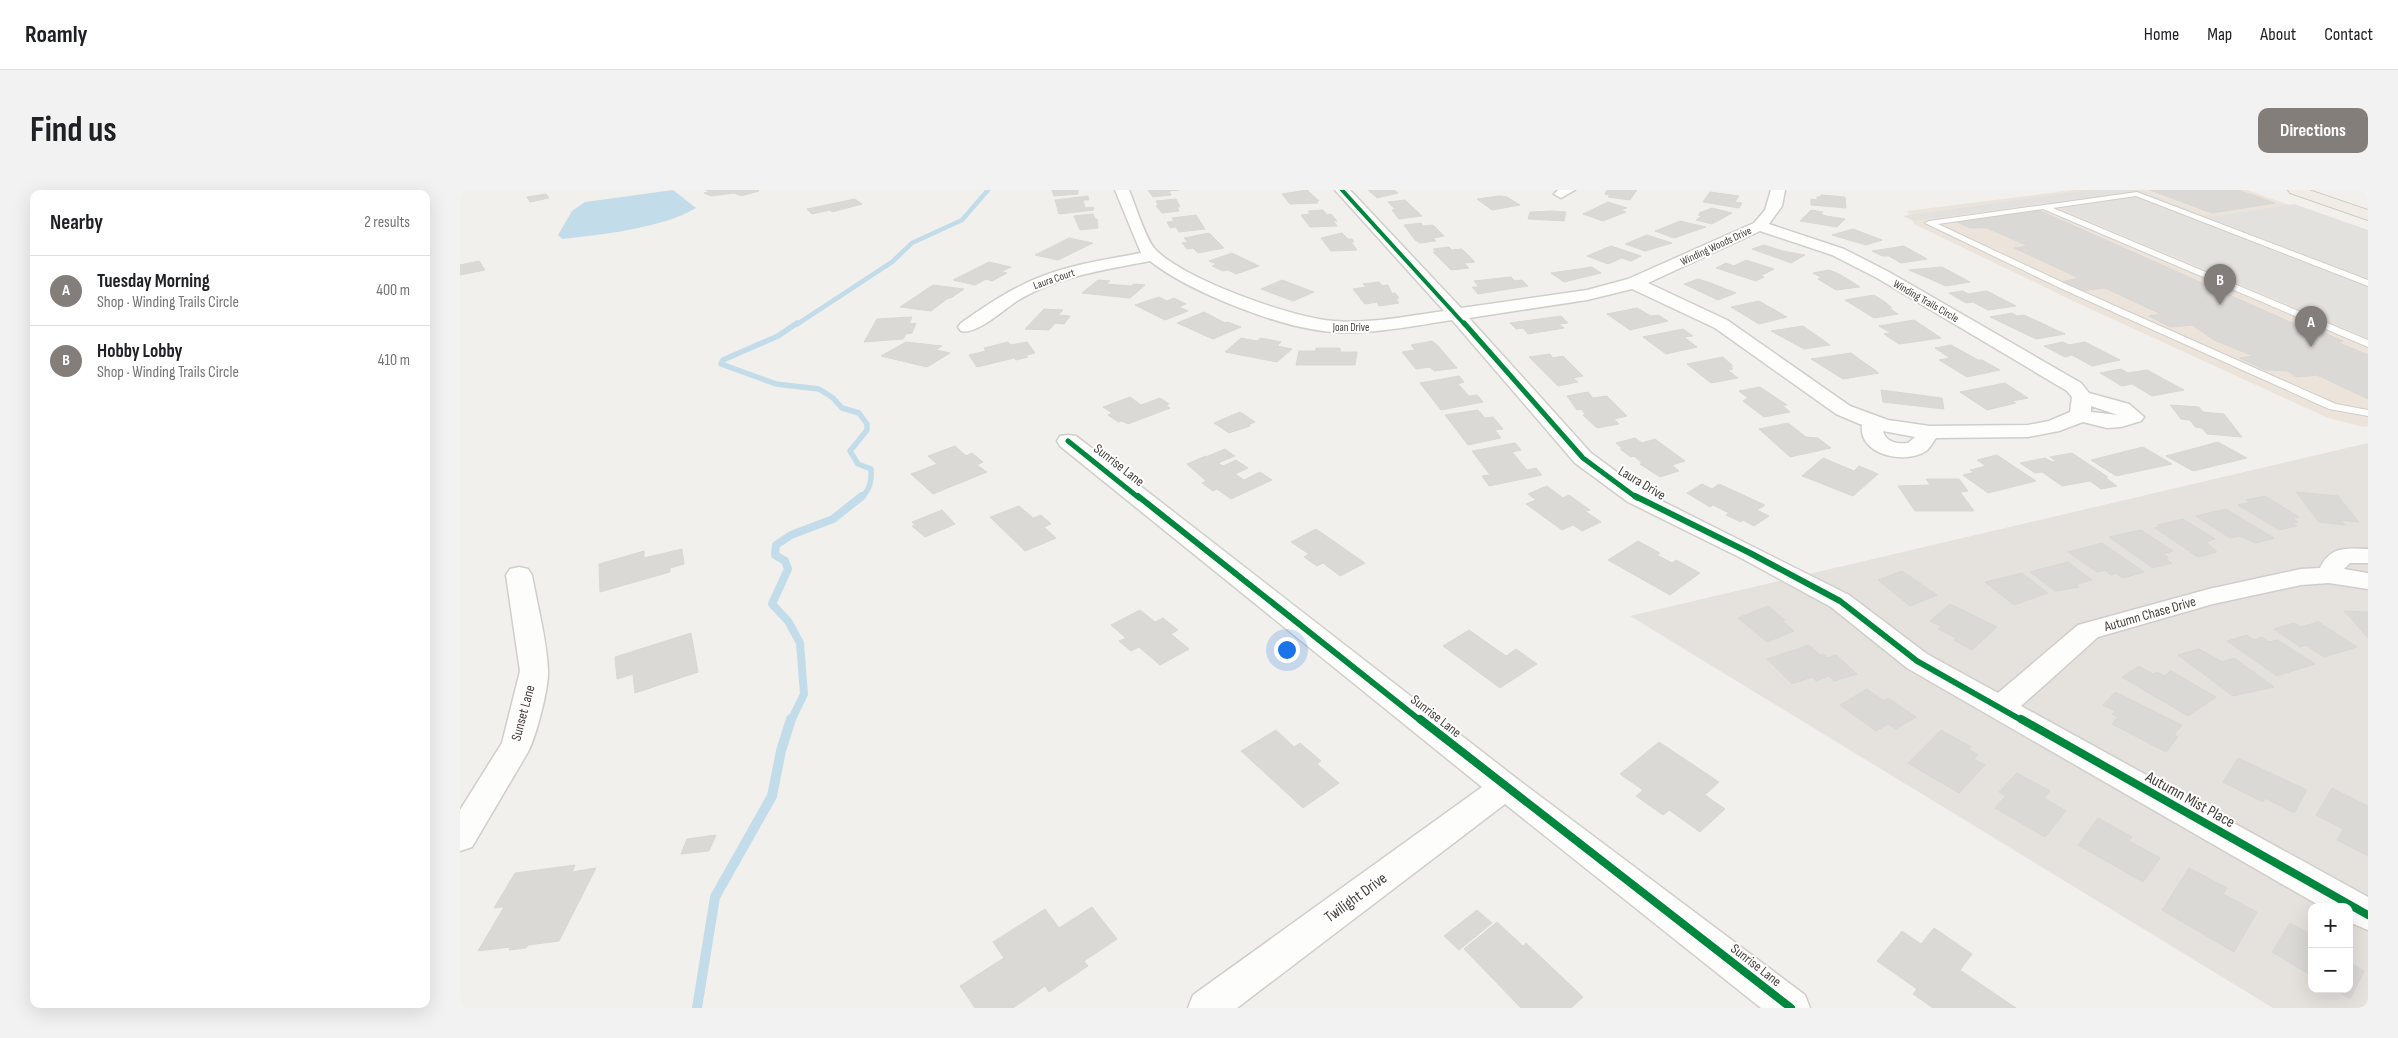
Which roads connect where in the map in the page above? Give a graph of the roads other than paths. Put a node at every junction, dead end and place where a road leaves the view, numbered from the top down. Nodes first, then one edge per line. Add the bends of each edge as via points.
1 (1122, 190) edge
2 (1342, 190) edge
3 (1778, 190) edge
4 (2128, 190) edge
5 (2295, 190) edge
6 (2322, 190) edge
7 (2137, 194) junction
8 (2368, 205) edge
9 (2044, 207) junction
10 (2368, 215) edge
11 (1758, 226) junction
12 (1152, 256) junction
13 (1634, 283) junction
14 (2368, 283) edge
15 (1457, 315) junction
16 (967, 327) dead end
17 (2368, 344) edge
18 (2368, 413) edge
19 (1068, 441) dead end
20 (2368, 556) edge
21 (519, 575) dead end
22 (2329, 575) junction
23 (2368, 581) edge
24 (1999, 709) junction
25 (1505, 787) junction
26 (460, 838) edge
27 (2368, 915) edge
28 (1207, 1008) edge
29 (1791, 1008) edge

1 - 12 street
2 - 15 street, Laura Drive
3 - 11 street, Winding Woods Drive via 1778,203 1771,215
4 - 7 lane
5 - 10 main road
6 - 8 main road
7 - 9 lane
7 - 14 lane
9 - 17 lane
9 - 18 lane via 1929,223 2333,407
11 - 13 street, Winding Woods Drive
11 - 13 street, Winding Trails Circle via 1838,252 1883,275 2074,387 2081,406 2071,421 2052,427 2028,431 1930,432 1919,446 1895,450 1875,439 1873,421 1844,410 1737,333 1698,311
12 - 15 street, Joan Drive via 1204,287 1311,325 1377,326
12 - 16 street, Laura Court via 1041,282
13 - 15 street, Joan Drive via 1587,295
15 - 24 street, Laura Drive via 1553,426 1583,458 1608,478 1636,497 1840,601 1917,661
19 - 25 street, Sunrise Lane
20 - 22 street via 2344,555 2334,564
21 - 26 street, Sunset Lane via 534,671 527,707 516,744
22 - 23 street, Autumn Chase Drive
22 - 24 street, Autumn Chase Drive via 2209,597 2088,631
24 - 27 street, Autumn Mist Place
25 - 28 street, Twilight Drive
25 - 29 street, Sunrise Lane

